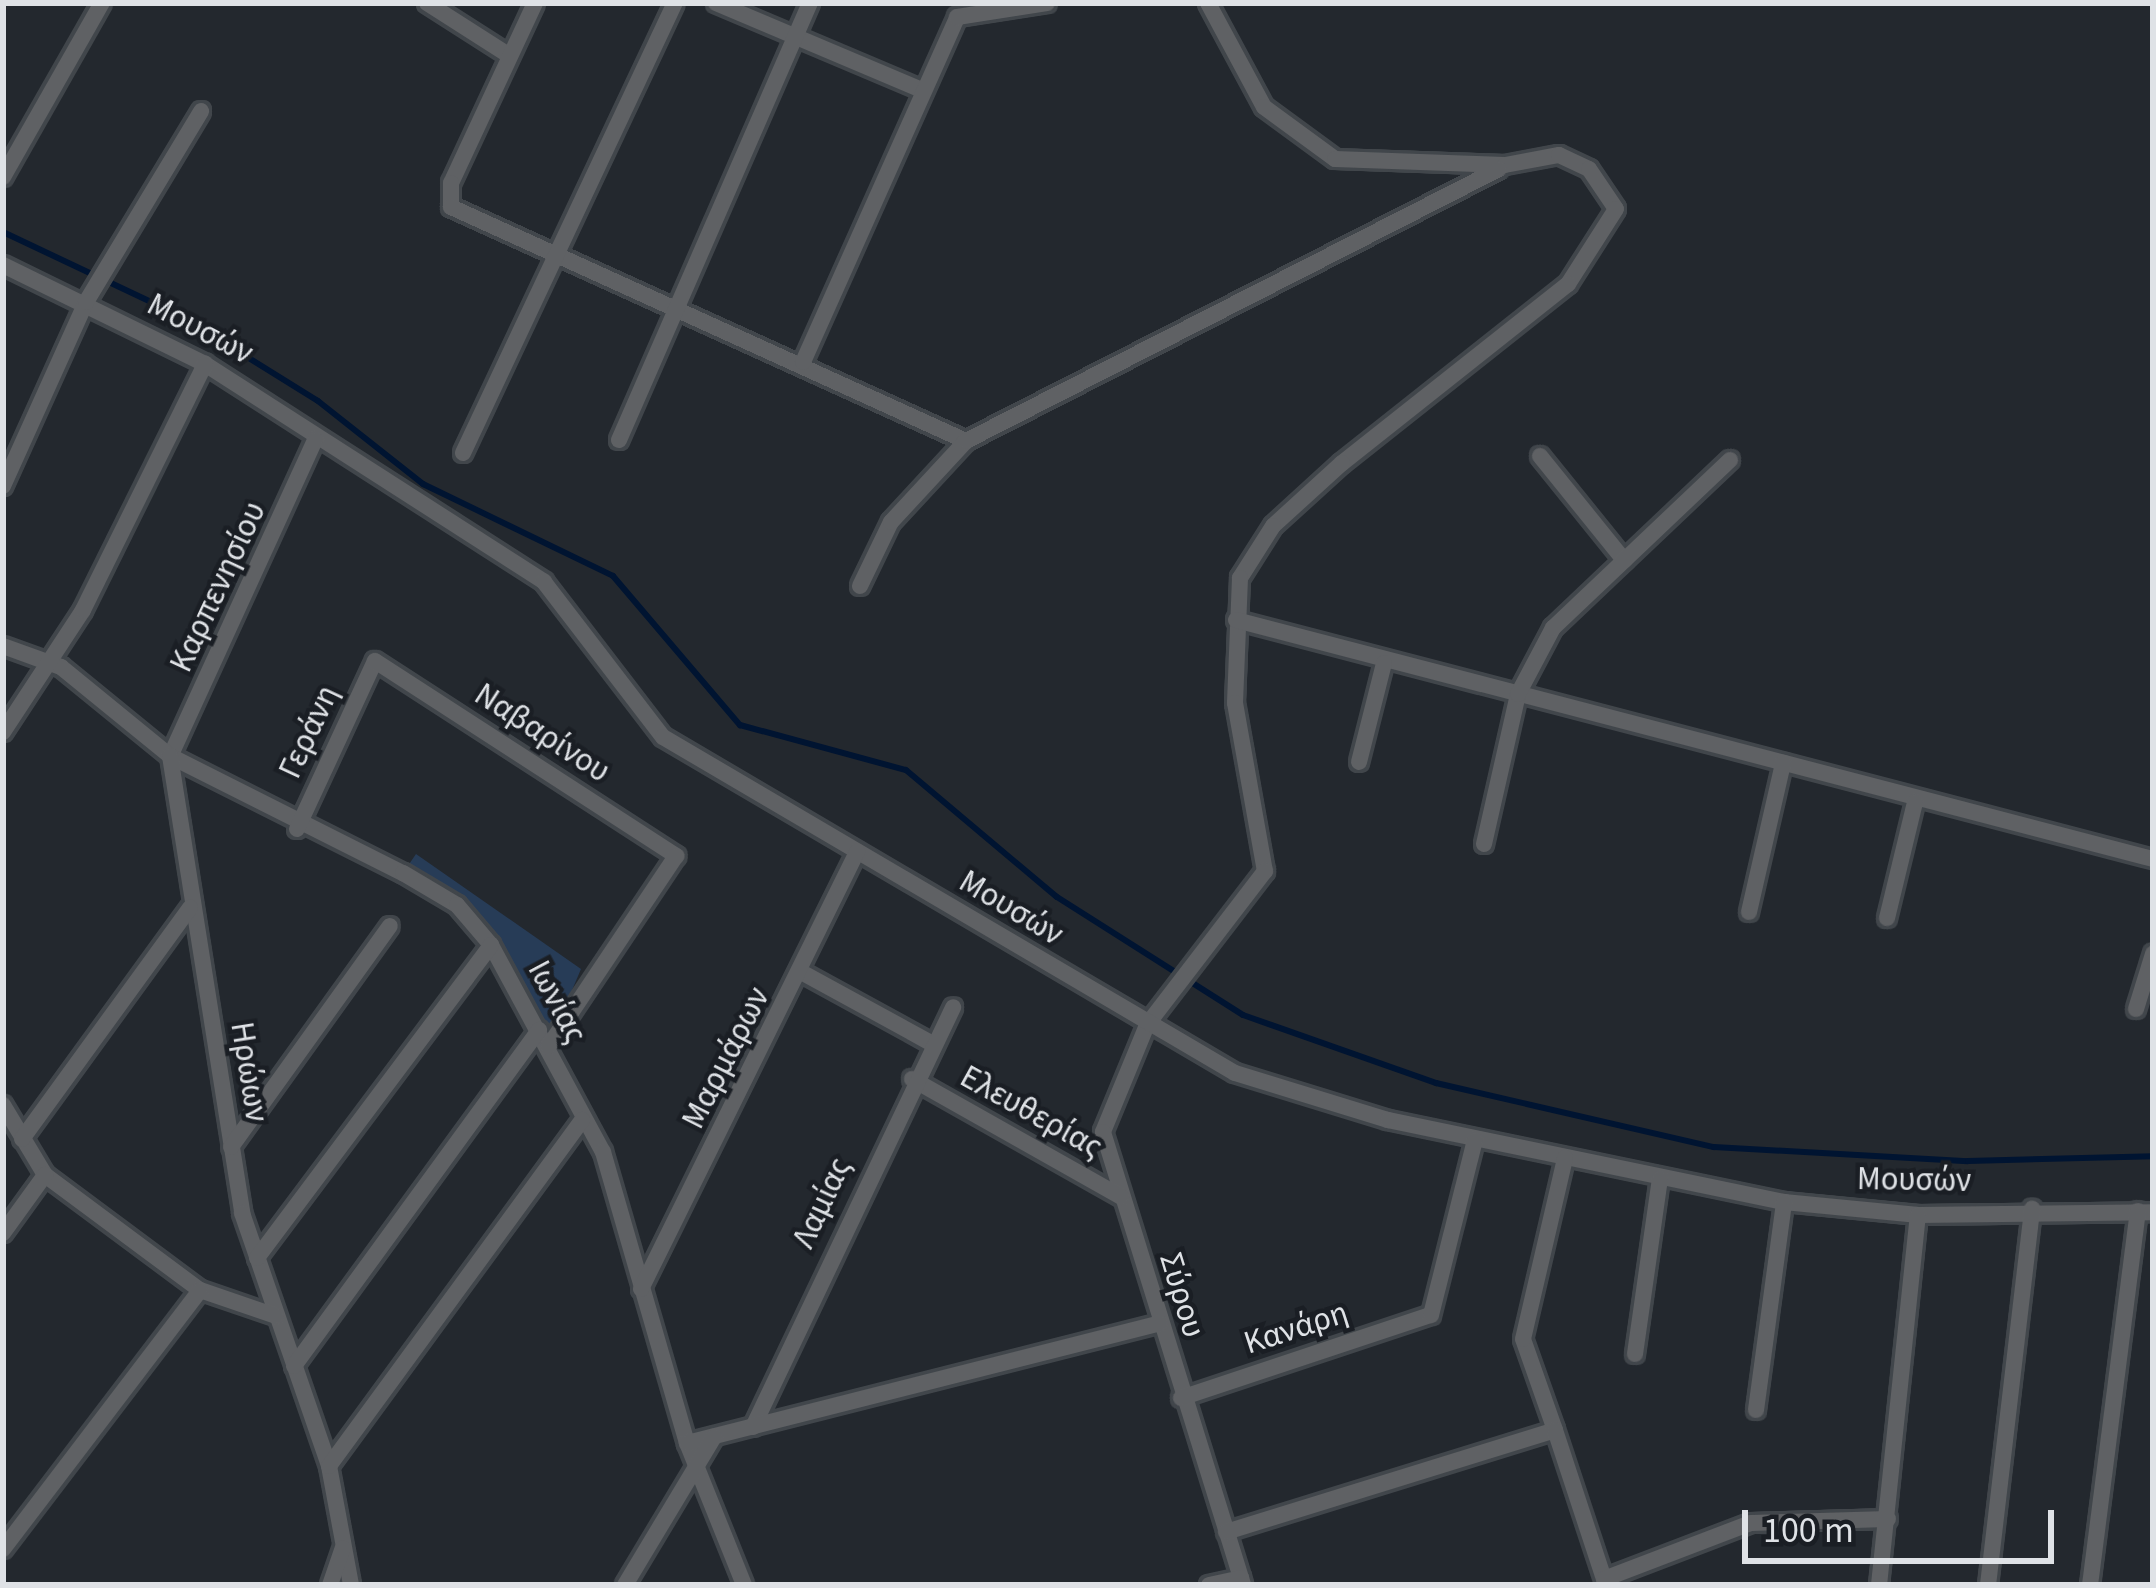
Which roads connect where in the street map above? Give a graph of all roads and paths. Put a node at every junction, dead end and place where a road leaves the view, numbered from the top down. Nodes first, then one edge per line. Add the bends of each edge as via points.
1 (102, 3) edge
2 (427, 3) edge
3 (535, 3) edge
4 (675, 3) edge
5 (716, 3) edge
6 (810, 3) edge
7 (1047, 3) edge
8 (1208, 3) edge
9 (794, 38) junction
10 (509, 56) junction
11 (922, 90) junction
12 (201, 111) dead end
13 (1505, 165) junction
14 (3, 177) edge
15 (556, 255) junction
16 (3, 265) edge
17 (86, 302) junction
18 (678, 307) junction
19 (803, 362) junction
20 (205, 364) junction
21 (315, 440) junction
22 (619, 440) dead end
23 (966, 441) junction
24 (463, 452) dead end
25 (1540, 456) dead end
26 (1730, 460) dead end
27 (3, 486) edge
28 (1624, 560) junction
29 (860, 586) dead end
30 (1236, 620) junction
31 (3, 646) edge
32 (43, 659) junction
33 (375, 661) joint
34 (1384, 662) junction
35 (1518, 694) junction
36 (3, 733) edge
37 (170, 756) junction
38 (1359, 763) dead end
39 (1783, 763) junction
40 (1915, 802) junction
41 (297, 829) junction
42 (1484, 844) dead end
43 (857, 851) junction
44 (2153, 859) edge
45 (190, 908) junction
46 (1749, 912) dead end
47 (1887, 918) dead end
48 (390, 926) dead end
49 (491, 945) junction
50 (2153, 954) edge
51 (803, 973) junction
52 (953, 1007) dead end
53 (2136, 1010) dead end
54 (1147, 1024) junction
55 (544, 1038) junction
56 (931, 1043) junction
57 (912, 1079) junction
58 (3, 1105) edge
59 (582, 1120) junction
60 (22, 1139) junction
61 (1475, 1140) junction
62 (231, 1148) junction
63 (1565, 1158) junction
64 (45, 1175) junction
65 (1660, 1178) junction
66 (1121, 1197) junction
67 (1784, 1202) junction
68 (2032, 1209) junction
69 (2146, 1212) edge
70 (1918, 1215) junction
71 (3, 1233) edge
72 (256, 1258) junction
73 (641, 1289) junction
74 (200, 1290) junction
75 (276, 1316) junction
76 (1159, 1324) junction
77 (1635, 1354) dead end
78 (294, 1366) junction
79 (1181, 1398) junction
80 (1756, 1410) dead end
81 (753, 1427) junction
82 (1555, 1430) junction
83 (714, 1437) junction
84 (687, 1443) junction
85 (328, 1466) junction
86 (698, 1473) junction
87 (1888, 1519) junction
88 (1226, 1532) junction
89 (346, 1541) junction
90 (3, 1549) edge
91 (1242, 1581) edge
92 (1599, 1583) edge
93 (330, 1585) edge
94 (351, 1585) edge
95 (625, 1585) edge
96 (744, 1585) edge
97 (1209, 1585) edge
98 (1879, 1585) edge
99 (1988, 1585) edge
100 (2090, 1585) edge

1 - 14 street
2 - 10 street
3 - 10 street
4 - 15 street
5 - 9 street
6 - 9 street
7 - 11 street via 957,16
8 - 13 street via 1264,107 1335,159
9 - 11 street
9 - 18 street
10 - 15 street via 446,202
11 - 19 street
12 - 17 street
13 - 23 street
13 - 30 street, Σύρου via 1558,155 1589,169 1616,209 1608,231 1568,284 1273,526 1240,578
15 - 18 street
15 - 24 street
16 - 17 street, Μουσών
17 - 20 street, Μουσών
17 - 27 street
18 - 19 street
18 - 22 street
19 - 23 street
20 - 21 street, Μουσών
20 - 32 street via 83,610
21 - 37 street, Καρπενησίου
21 - 43 street, Μουσών via 544,582 663,737
23 - 29 street via 891,522
25 - 28 street
26 - 28 street
28 - 35 street via 1573,601
30 - 34 street
30 - 54 street, Σύρου via 1235,703 1265,871
31 - 32 street
32 - 36 street
32 - 37 street
33 - 41 street, Γεράνη
33 - 55 street, Ναβαρίνου via 676,856
34 - 35 street
34 - 38 street
35 - 39 street
35 - 42 street
37 - 41 street, Ιωνίας
37 - 45 street, Ηρώων
39 - 40 street
39 - 46 street
40 - 44 street
40 - 47 street
41 - 49 street, Ιωνίας via 457,905
43 - 51 street, Μαρμάρων
43 - 54 street, Μουσών
45 - 60 street
45 - 62 street, Ηρώων
48 - 62 street
49 - 55 street, Ιωνίας
49 - 72 street
50 - 53 street
51 - 56 street
51 - 73 street, Μαρμάρων
52 - 56 street, Λαμίας
54 - 61 street, Μουσών via 1256,1080
54 - 66 street, Σύρου via 1103,1132
55 - 59 street, Ιωνίας
55 - 78 street
56 - 57 street, Λαμίας
57 - 66 street, Ελευθερίας
57 - 81 street, Λαμίας
58 - 60 street
59 - 73 street, Ιωνίας via 621,1199
59 - 85 street
60 - 64 street
61 - 63 street, Μουσών
61 - 79 street, Κανάρη via 1431,1315
62 - 72 street, Ηρώων
63 - 65 street, Μουσών
63 - 82 street via 1523,1339
64 - 71 street
64 - 74 street
65 - 67 street, Μουσών
65 - 77 street
66 - 76 street, Σύρου
67 - 70 street, Μουσών
67 - 80 street
68 - 69 street, Μουσών
68 - 70 street, Μουσών
68 - 99 street
69 - 100 street
70 - 87 street
72 - 75 street, Ηρώων
73 - 84 street, Ιωνίας
74 - 75 street
74 - 90 street
75 - 78 street, Ηρώων
76 - 79 street, Σύρου
76 - 81 street
78 - 85 street, Ηρώων
79 - 88 street, Σύρου
81 - 83 street
82 - 88 street
82 - 92 street
83 - 84 street
83 - 86 street
84 - 86 street, Ιωνίας
85 - 89 street, Ηρώων
86 - 95 street
86 - 96 street, Ιωνίας
87 - 92 street via 1751,1523
87 - 98 street
88 - 91 street, Σύρου
89 - 93 street
89 - 94 street, Ηρώων
91 - 97 street

